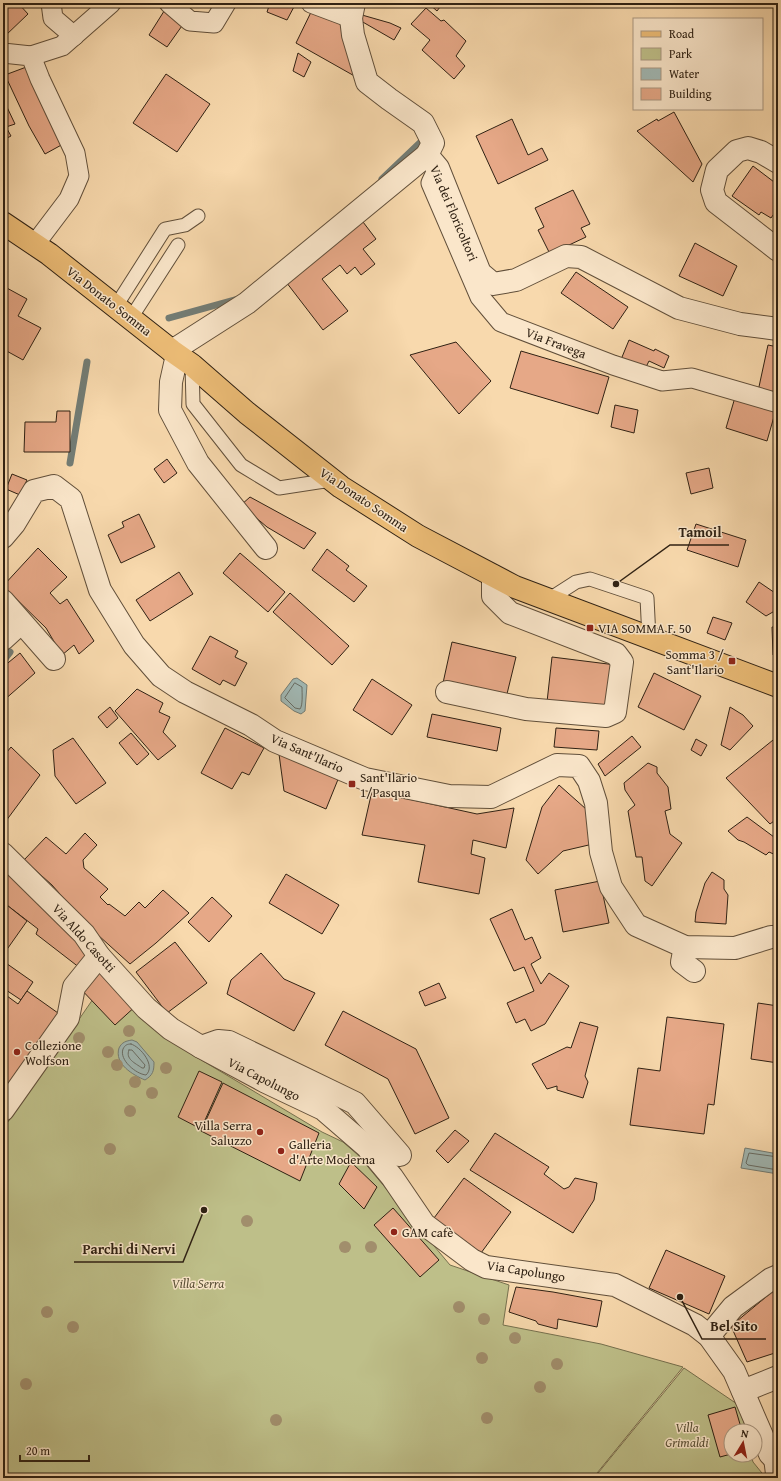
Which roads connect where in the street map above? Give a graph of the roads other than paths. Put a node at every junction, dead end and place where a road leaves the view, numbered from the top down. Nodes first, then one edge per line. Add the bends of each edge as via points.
1 (51, 3) edge
2 (111, 3) edge
3 (169, 3) edge
4 (226, 3) edge
5 (311, 3) edge
6 (353, 10) edge
7 (74, 36) junction
8 (3, 53) edge
9 (31, 56) junction
10 (433, 161) junction
11 (778, 162) edge
12 (198, 216) dead end
13 (3, 223) edge
14 (35, 244) junction
15 (178, 245) dead end
16 (778, 250) edge
17 (123, 312) junction
18 (778, 329) edge
19 (180, 357) junction
20 (778, 403) edge
21 (331, 480) junction
22 (3, 537) edge
23 (266, 548) dead end
24 (493, 576) junction
25 (548, 600) junction
26 (3, 601) edge
27 (3, 616) edge
28 (649, 638) junction
29 (3, 639) edge
30 (54, 659) dead end
31 (778, 686) edge
32 (447, 692) dead end
33 (3, 854) edge
34 (778, 937) edge
35 (685, 947) junction
36 (99, 956) junction
37 (694, 971) dead end
38 (146, 1008) joint
39 (201, 1046) junction
40 (3, 1110) edge
41 (400, 1155) dead end
42 (778, 1276) edge
43 (709, 1336) junction
44 (778, 1376) edge
45 (744, 1391) junction
46 (774, 1458) edge
47 (773, 1478) edge

1 - 7 street via 53,18
2 - 7 street
3 - 4 street via 190,22 214,23
5 - 6 street
6 - 10 street via 354,35 368,82 423,122 433,143
7 - 9 street via 62,46
8 - 9 street
9 - 14 street via 75,153 79,176 69,199
10 - 18 street, Via dei Floricoltori via 480,273 493,284 516,280 566,256 581,258 679,308 740,324
10 - 19 street, Via dei Floricoltori
10 - 20 street, Via Fravega via 431,183 480,297 501,322 662,381 692,378
11 - 16 street via 748,148 737,151 717,170 712,190 716,202
12 - 17 lane via 185,225 165,229
13 - 14 main road, Via Donato Somma
14 - 17 main road, Via Donato Somma
15 - 17 lane
17 - 19 main road, Via Donato Somma
19 - 21 main road, Via Donato Somma
19 - 21 lane via 193,404 241,465 279,488
19 - 23 street via 170,382 170,410 198,463
21 - 24 main road, Via Donato Somma via 418,536
22 - 35 street, Via Sant'Ilario via 34,491 54,486 71,500 100,590 134,645 161,676 185,692 251,725 275,741 329,765 366,779 449,796 491,797 557,765 579,766 589,781 596,803 601,852 611,887 636,925
24 - 25 main road, Via Donato Somma
24 - 32 street via 493,596 510,613 616,654 622,662 615,712 606,716 526,709
25 - 28 main road, Via Donato Somma
25 - 28 lane via 576,582 590,579 647,598
26 - 30 street
27 - 29 street via 14,628
28 - 31 main road, Via Donato Somma
33 - 36 street, Via Aldo Casotti via 84,934
34 - 35 street, Via Sant'Ilario via 735,948
35 - 37 street via 682,962
36 - 38 street, Via Aldo Casotti
36 - 40 street via 74,987 68,1018
38 - 39 street, Via Capolungo via 171,1029
39 - 41 street, Via Capolungo via 218,1041 229,1042 355,1103
39 - 43 street, Via Capolungo via 266,1082 323,1109 367,1147 392,1177 424,1224 472,1260 486,1267 615,1285 695,1325
42 - 43 street via 733,1307
43 - 45 street, Via Capolungo via 734,1371
44 - 45 street
45 - 46 street, Via Capolungo
46 - 47 lane

